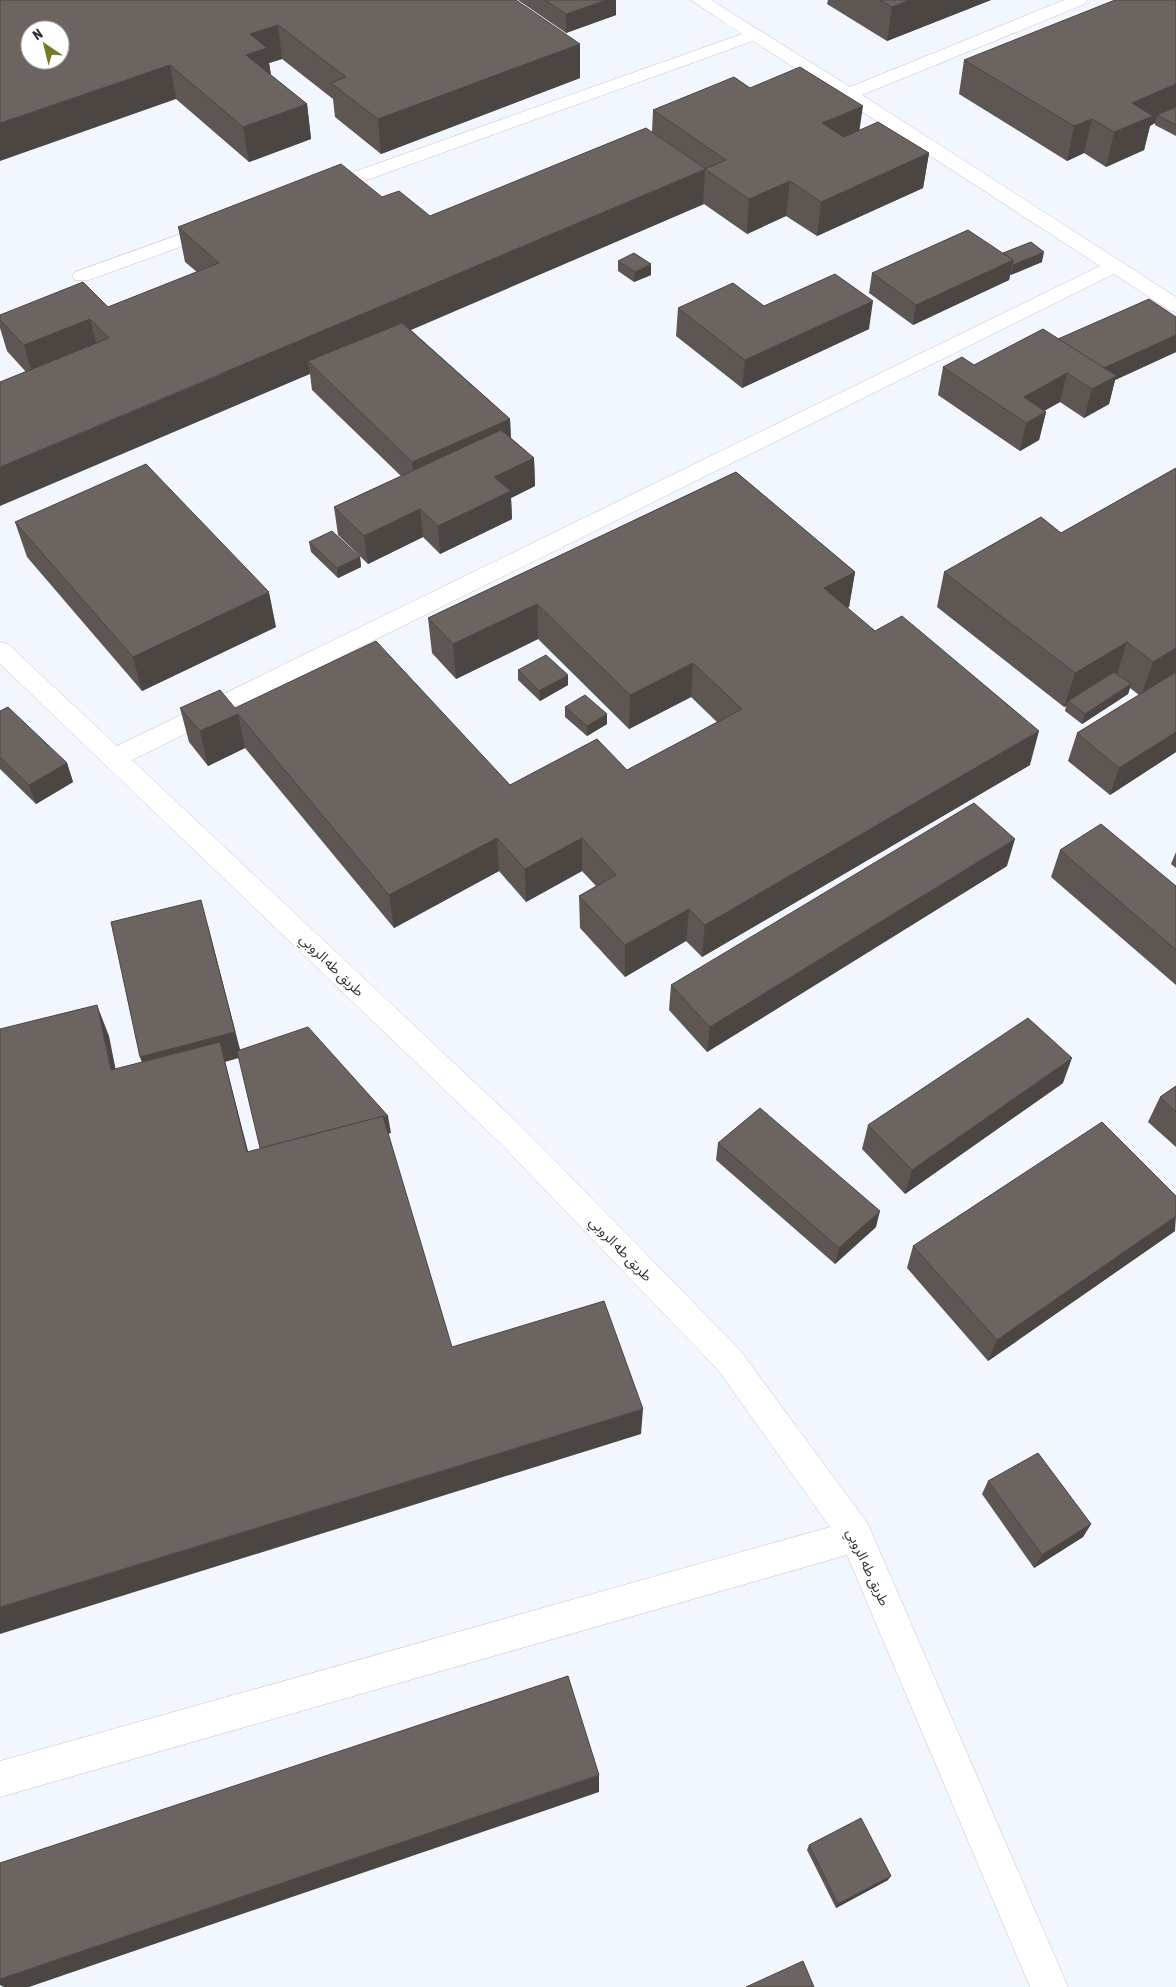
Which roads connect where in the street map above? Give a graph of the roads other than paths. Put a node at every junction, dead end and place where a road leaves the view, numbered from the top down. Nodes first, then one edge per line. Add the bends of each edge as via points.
1 (699, 0) edge
2 (1079, 0) edge
3 (755, 35) junction
4 (849, 94) junction
5 (306, 195) edge
6 (231, 222) edge
7 (1115, 266) junction
8 (82, 276) dead end
9 (1176, 306) edge
10 (0, 650) edge
11 (114, 758) junction
12 (856, 1536) junction
13 (0, 1779) edge
14 (1049, 1987) edge

1 - 3 street
2 - 4 street
3 - 4 street
3 - 5 street
4 - 7 street
6 - 8 street
7 - 9 street
7 - 11 street
10 - 11 street, طريق طه الروبي
11 - 12 street, طريق طه الروبي via 511,1135 722,1353
12 - 13 street
12 - 14 street, طريق طه الروبي

